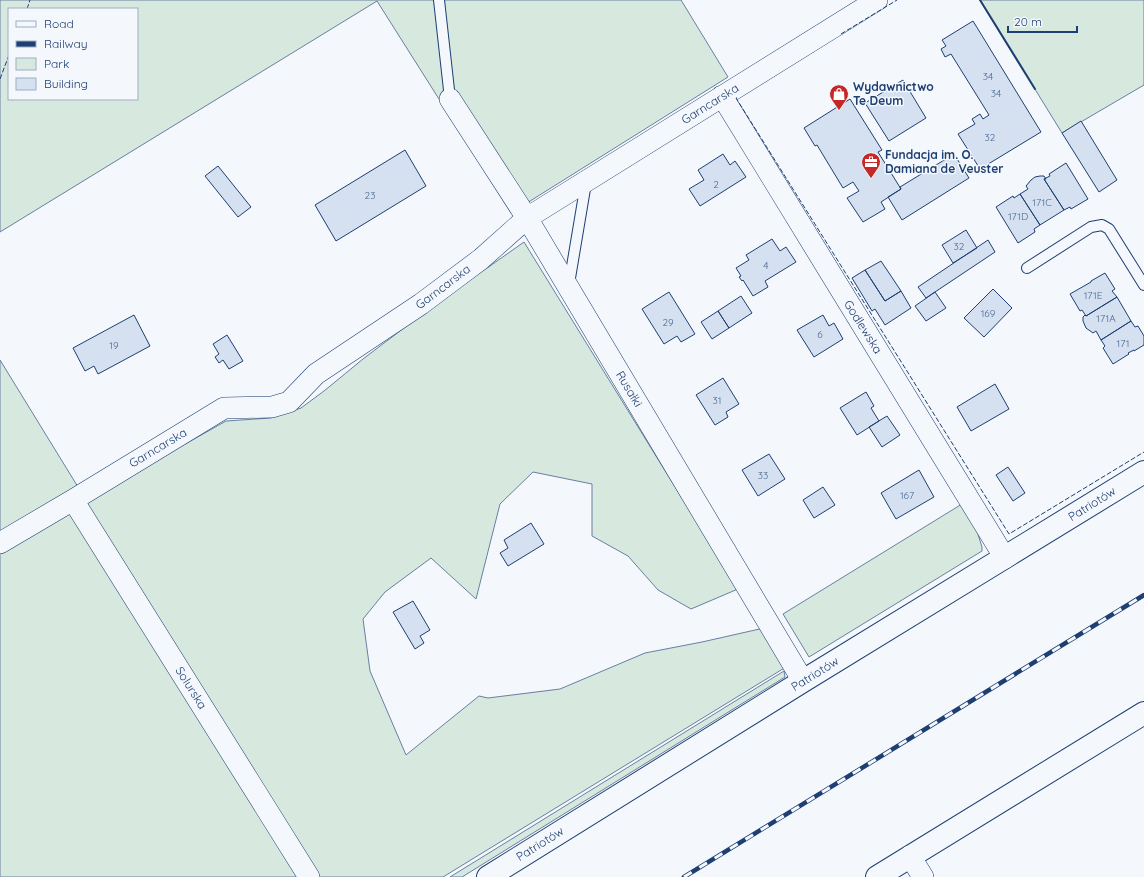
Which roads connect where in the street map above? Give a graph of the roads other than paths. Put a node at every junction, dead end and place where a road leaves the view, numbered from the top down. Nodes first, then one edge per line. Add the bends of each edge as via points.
1 (439, 0) edge
2 (877, 0) edge
3 (722, 96) junction
4 (450, 99) joint
5 (586, 181) junction
6 (528, 218) junction
7 (1027, 268) dead end
8 (1144, 285) edge
9 (569, 288) junction
10 (1144, 472) edge
11 (73, 500) junction
12 (0, 543) edge
13 (1005, 558) junction
14 (803, 681) junction
15 (1144, 713) edge
16 (910, 856) junction
17 (309, 877) edge
18 (488, 877) edge
19 (877, 877) edge
20 (923, 877) edge

1 - 4 lane
2 - 3 street, Garncarska
3 - 5 street, Garncarska
3 - 13 street, Godlewska
4 - 6 street, Rusałki
5 - 6 street, Garncarska
5 - 9 lane
6 - 9 street, Rusałki
6 - 11 street, Garncarska via 481,259 421,304 316,374 289,402 272,407 224,408
7 - 8 lane via 1091,227 1102,225 1109,229
9 - 14 street, Rusałki
10 - 13 main road, Patriotów
11 - 12 street, Garncarska
11 - 17 street, Solurska
13 - 14 main road, Patriotów
14 - 18 main road, Patriotów
15 - 16 main road
16 - 19 main road
16 - 20 street

